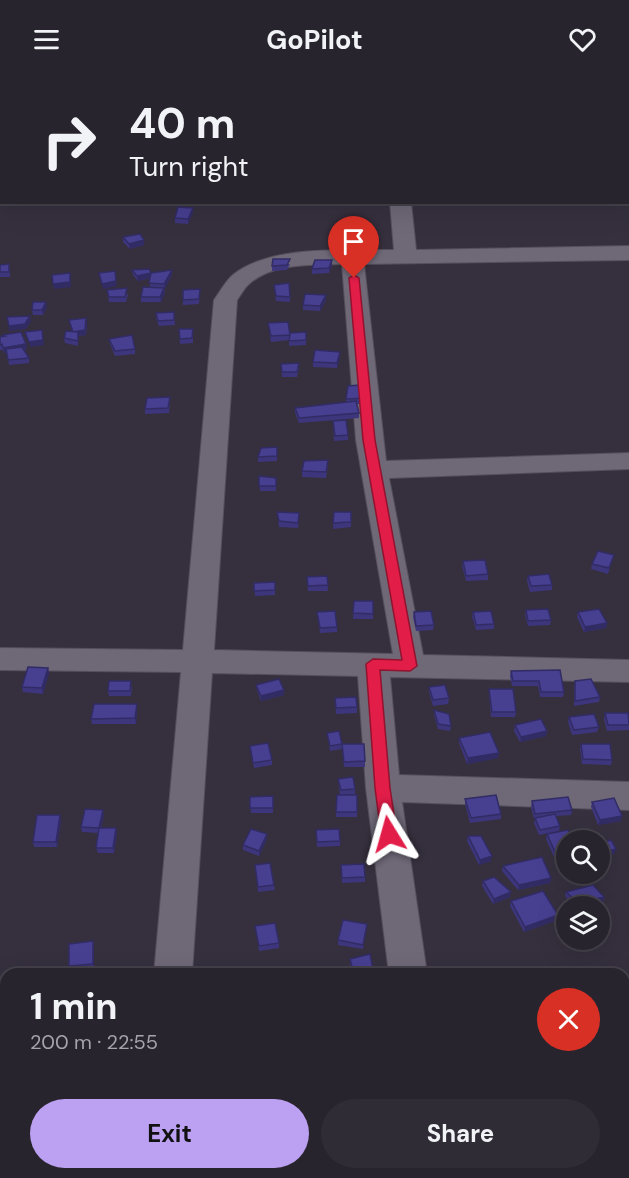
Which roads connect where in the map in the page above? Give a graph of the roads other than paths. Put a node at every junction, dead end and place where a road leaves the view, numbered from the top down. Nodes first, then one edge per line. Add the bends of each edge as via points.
1 (400, 204) edge
2 (629, 253) edge
3 (406, 256) junction
4 (352, 257) junction
5 (629, 460) edge
6 (375, 470) junction
7 (0, 659) edge
8 (199, 661) junction
9 (373, 664) junction
10 (410, 666) junction
11 (629, 671) edge
12 (383, 788) junction
13 (629, 796) edge
14 (173, 968) edge
15 (407, 968) edge

1 - 3 street
2 - 3 street
3 - 4 street
4 - 6 street
4 - 8 street via 306,258 268,265 241,279 226,300
5 - 6 street
6 - 10 street
7 - 8 street
8 - 9 street
8 - 14 street
9 - 10 street
9 - 12 street
10 - 11 street
12 - 13 street
12 - 15 street

